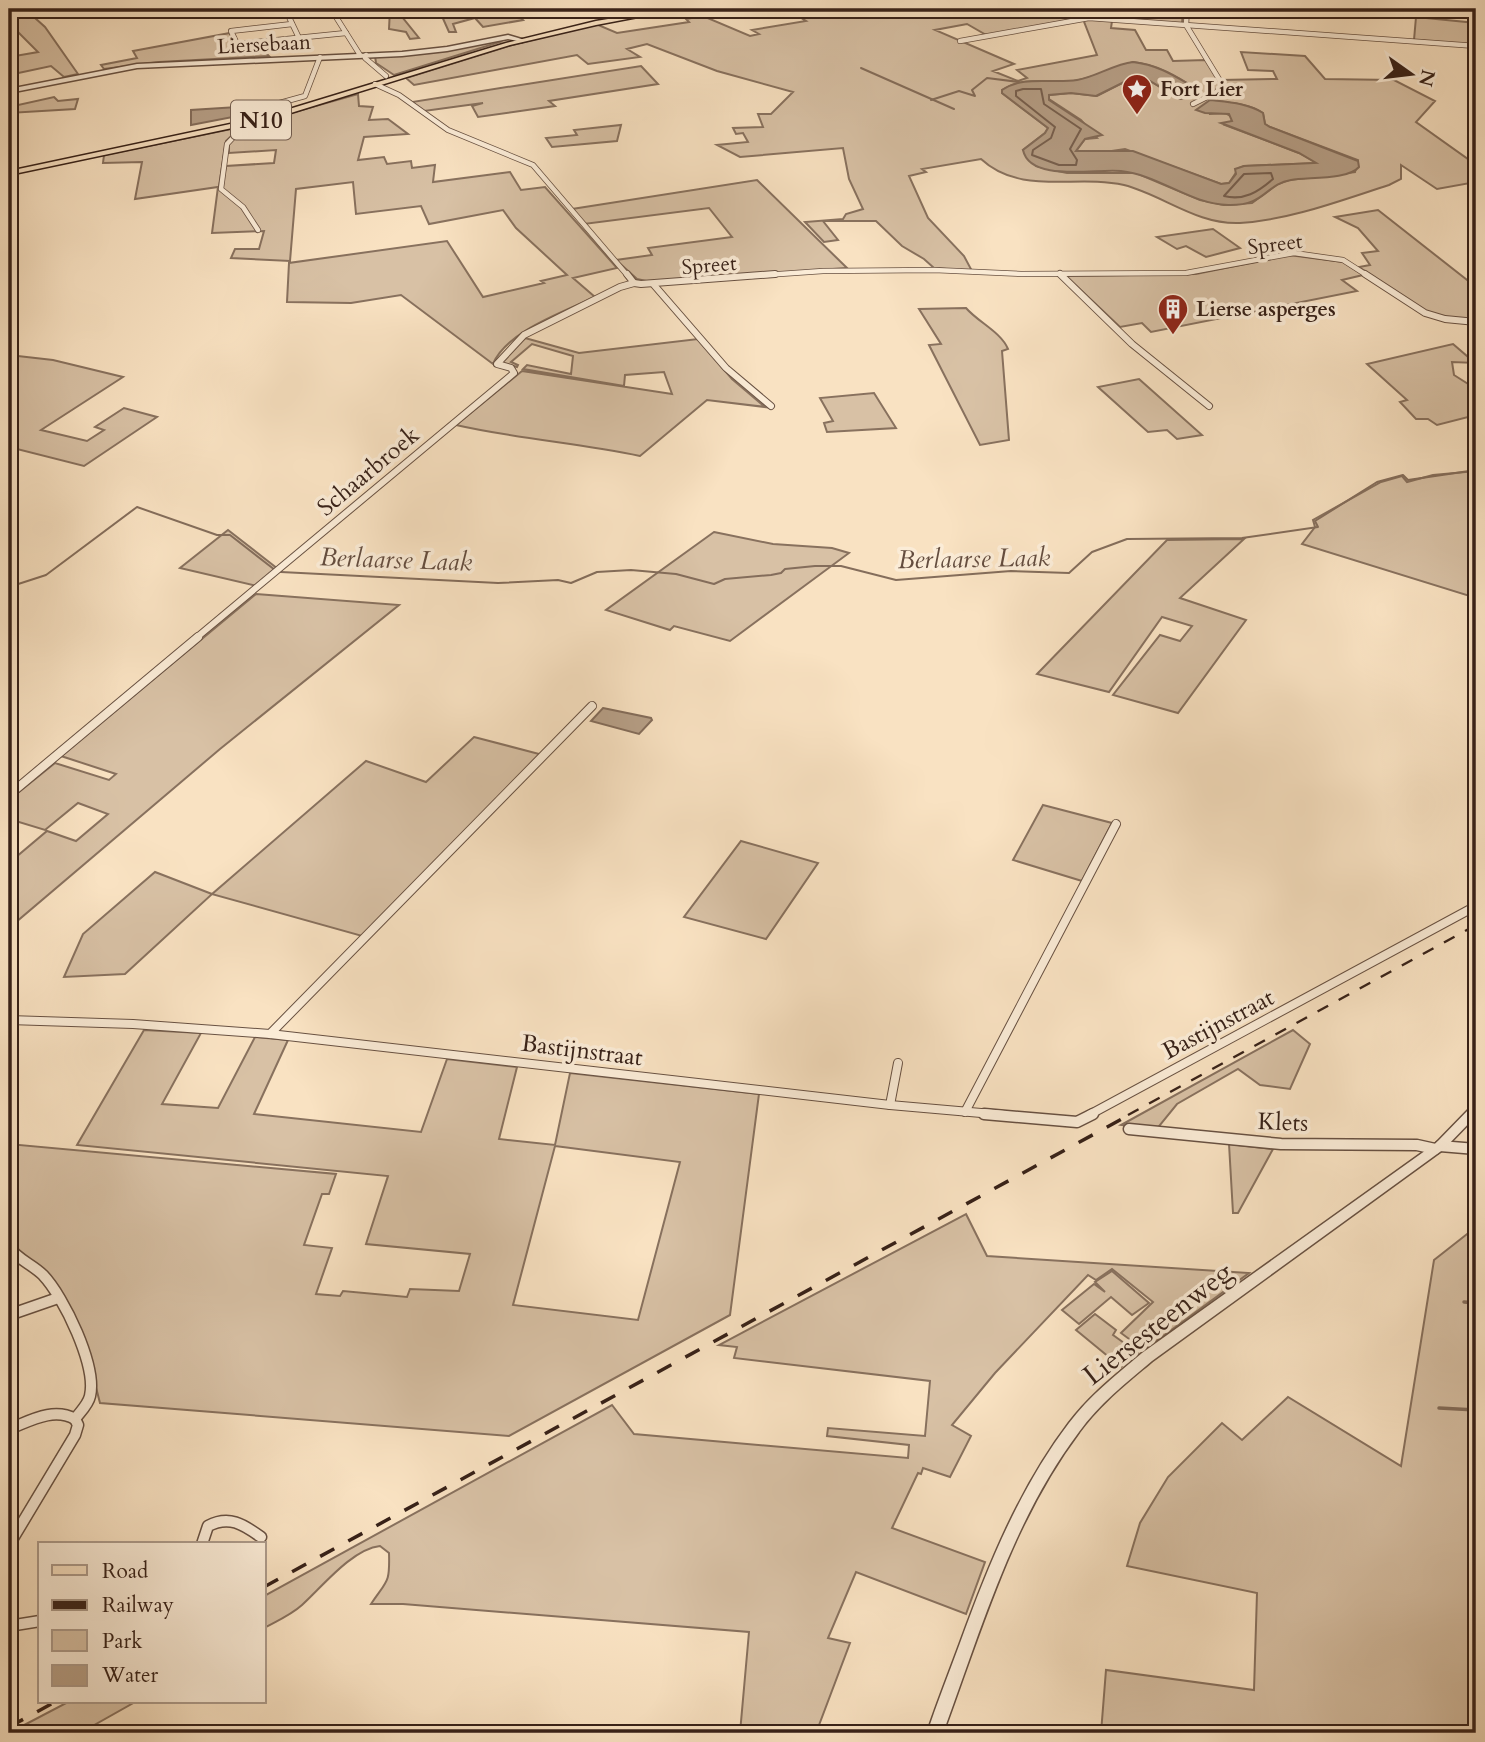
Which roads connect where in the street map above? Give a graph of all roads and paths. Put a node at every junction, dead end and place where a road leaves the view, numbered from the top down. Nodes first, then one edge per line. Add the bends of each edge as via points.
1 (331, 9) edge
2 (667, 9) edge
3 (677, 9) edge
4 (1187, 9) edge
5 (288, 15) dead end
6 (292, 24) junction
7 (1186, 25) junction
8 (553, 32) junction
9 (346, 33) junction
10 (299, 38) junction
11 (520, 40) junction
12 (960, 41) dead end
13 (1476, 46) edge
14 (366, 55) junction
15 (320, 57) junction
16 (386, 76) dead end
17 (377, 84) junction
18 (9, 91) edge
19 (1193, 104) dead end
20 (255, 120) junction
21 (242, 125) junction
22 (9, 172) edge
23 (258, 230) dead end
24 (1060, 274) junction
25 (634, 283) junction
26 (654, 285) junction
27 (1476, 322) edge
28 (1209, 405) dead end
29 (771, 406) dead end
30 (592, 706) dead end
31 (9, 795) edge
32 (1116, 824) dead end
33 (1476, 906) edge
34 (9, 1020) edge
35 (270, 1034) junction
36 (898, 1063) dead end
37 (890, 1105) junction
38 (1476, 1109) edge
39 (965, 1112) junction
40 (1129, 1129) dead end
41 (1438, 1147) junction
42 (1476, 1149) edge
43 (9, 1247) edge
44 (58, 1298) junction
45 (9, 1315) edge
46 (75, 1419) junction
47 (9, 1429) edge
48 (261, 1537) dead end
49 (203, 1542) edge
50 (9, 1545) edge
51 (38, 1621) edge
52 (9, 1626) edge
53 (935, 1733) edge

1 - 9 street
2 - 8 main road, N10
3 - 8 main road, N10
4 - 7 street
5 - 6 street
6 - 10 street
6 - 10 street via 231,32 237,44
7 - 12 street via 1084,19
7 - 13 street
7 - 19 street via 1222,85
8 - 11 main road, N10
9 - 10 street
9 - 14 street
11 - 14 street, Liersebaan via 508,37 436,51
11 - 17 main road, N10
14 - 15 street, Liersebaan
14 - 16 street
15 - 18 street, Liersebaan via 137,66
15 - 20 street via 305,96 274,104
17 - 20 main road, N10
17 - 21 main road, N10
17 - 25 street via 448,130 533,165
20 - 22 main road, N10
21 - 22 main road, N10
21 - 23 street via 227,144 221,189 243,208
24 - 26 street, Spreet via 823,271
24 - 27 street, Spreet via 1186,273 1287,254 1325,256 1346,261 1429,315
24 - 28 street via 1132,344
25 - 26 street, Spreet
25 - 31 street, Schaarbroek via 519,338 497,364 514,373
26 - 29 street, Spreet via 726,369
30 - 35 street
32 - 39 street
33 - 39 street, Bastijnstraat via 1077,1122
34 - 35 street, Bastijnstraat
35 - 37 street, Bastijnstraat
36 - 37 street
37 - 39 street, Bastijnstraat
38 - 41 street, Liersesteenweg
40 - 41 street, Klets via 1281,1144
41 - 42 street, Klets
41 - 53 street, Liersesteenweg via 1147,1357 1105,1392 1074,1427 1013,1527
43 - 44 street via 15,1257 44,1275
44 - 45 street
44 - 46 street via 78,1338 92,1388 90,1399
46 - 47 street via 55,1413
46 - 50 street via 75,1435
48 - 49 street via 240,1522 223,1520 208,1525
51 - 52 street

